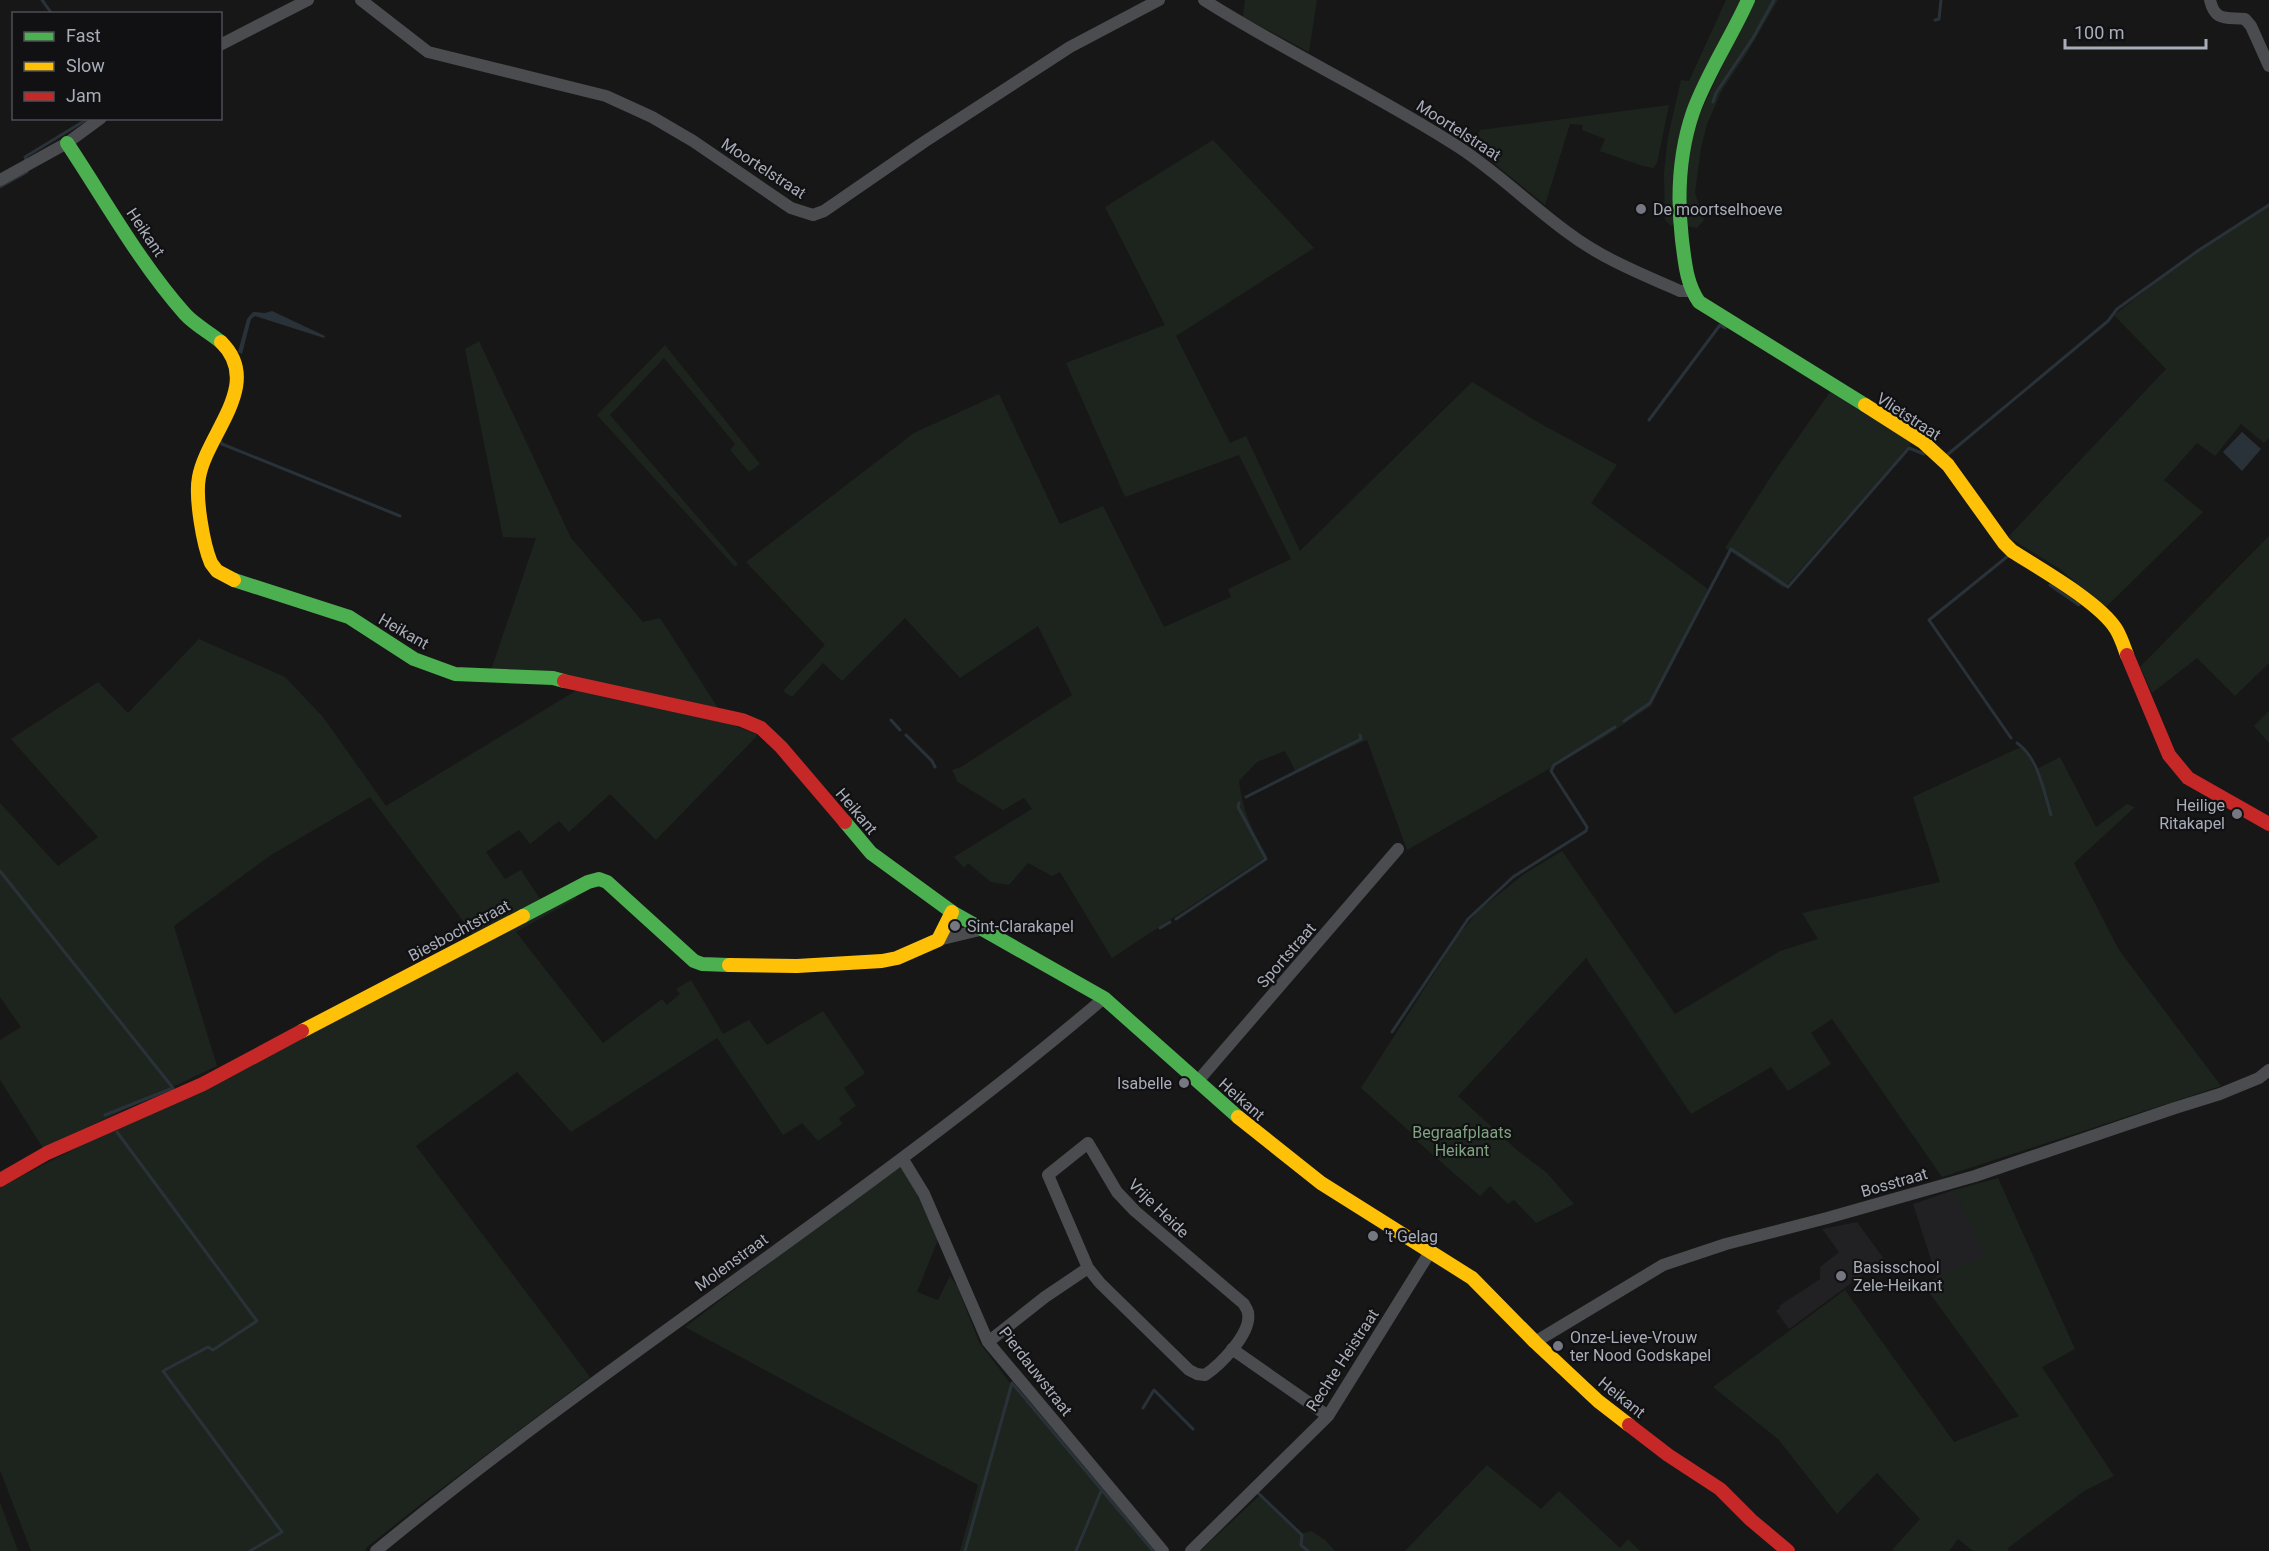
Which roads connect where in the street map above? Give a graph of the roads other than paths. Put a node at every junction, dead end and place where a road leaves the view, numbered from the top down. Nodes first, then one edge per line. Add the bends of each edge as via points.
1 (308, 0) edge
2 (361, 0) edge
3 (1159, 0) edge
4 (1204, 0) edge
5 (1748, 0) edge
6 (2210, 0) edge
7 (222, 44) edge
8 (2269, 66) edge
9 (98, 120) edge
10 (67, 143) junction
11 (0, 180) edge
12 (1690, 291) junction
13 (2269, 824) edge
14 (1398, 849) dead end
15 (952, 912) junction
16 (984, 929) junction
17 (938, 940) junction
18 (1104, 998) junction
19 (2269, 1070) edge
20 (1197, 1082) junction
21 (902, 1158) junction
22 (0, 1180) edge
23 (1430, 1252) junction
24 (1088, 1268) junction
25 (988, 1342) junction
26 (1535, 1342) junction
27 (1232, 1350) junction
28 (1328, 1416) junction
29 (376, 1551) edge
30 (1163, 1551) edge
31 (1191, 1551) edge
32 (1788, 1551) edge

1 - 7 street
2 - 3 street, Moortelstraat via 428,52 564,84 628,105 693,141 791,208 813,215 1070,47
4 - 12 street, Moortelstraat via 1460,148 1596,252 1680,291
5 - 12 street via 1700,96 1686,138 1679,210
6 - 8 street via 2219,17 2246,19
9 - 10 street
10 - 11 street
10 - 15 street, Heikant via 168,294 190,319 228,350 236,364 231,406 199,473 201,515 211,565 216,572 349,617 414,659 456,674 553,678 742,720 761,728 871,853
12 - 13 street, Vlietstraat via 1700,302 1938,454 2012,551 2083,598 2116,629 2169,755 2188,778
14 - 20 street, Sportstraat
15 - 16 street, Heikant
15 - 17 street
16 - 17 street, Biesbochtstraat
16 - 18 street, Heikant
17 - 22 street, Biesbochtstraat via 882,962 797,966 702,964 599,879 203,1084 48,1152
18 - 20 street, Heikant
18 - 21 street, Molenstraat via 1030,1061
19 - 26 street, Bosstraat via 2220,1094 1975,1176 1663,1265
20 - 23 street, Heikant via 1321,1184
21 - 25 street, Pierdauwstraat via 924,1194
21 - 29 street, Molenstraat via 566,1404
23 - 26 street, Heikant via 1472,1278
23 - 28 street, Rechte Heistraat
24 - 25 street
24 - 27 street, Vrije Heide via 1197,1374 1205,1376
24 - 27 street, Vrije Heide via 1048,1175 1088,1143 1117,1192 1135,1211 1244,1304 1248,1314 1246,1326
25 - 30 street, Pierdauwstraat
26 - 32 street, Heikant via 1598,1401 1719,1489
27 - 28 street
28 - 31 street, Rechte Heistraat

